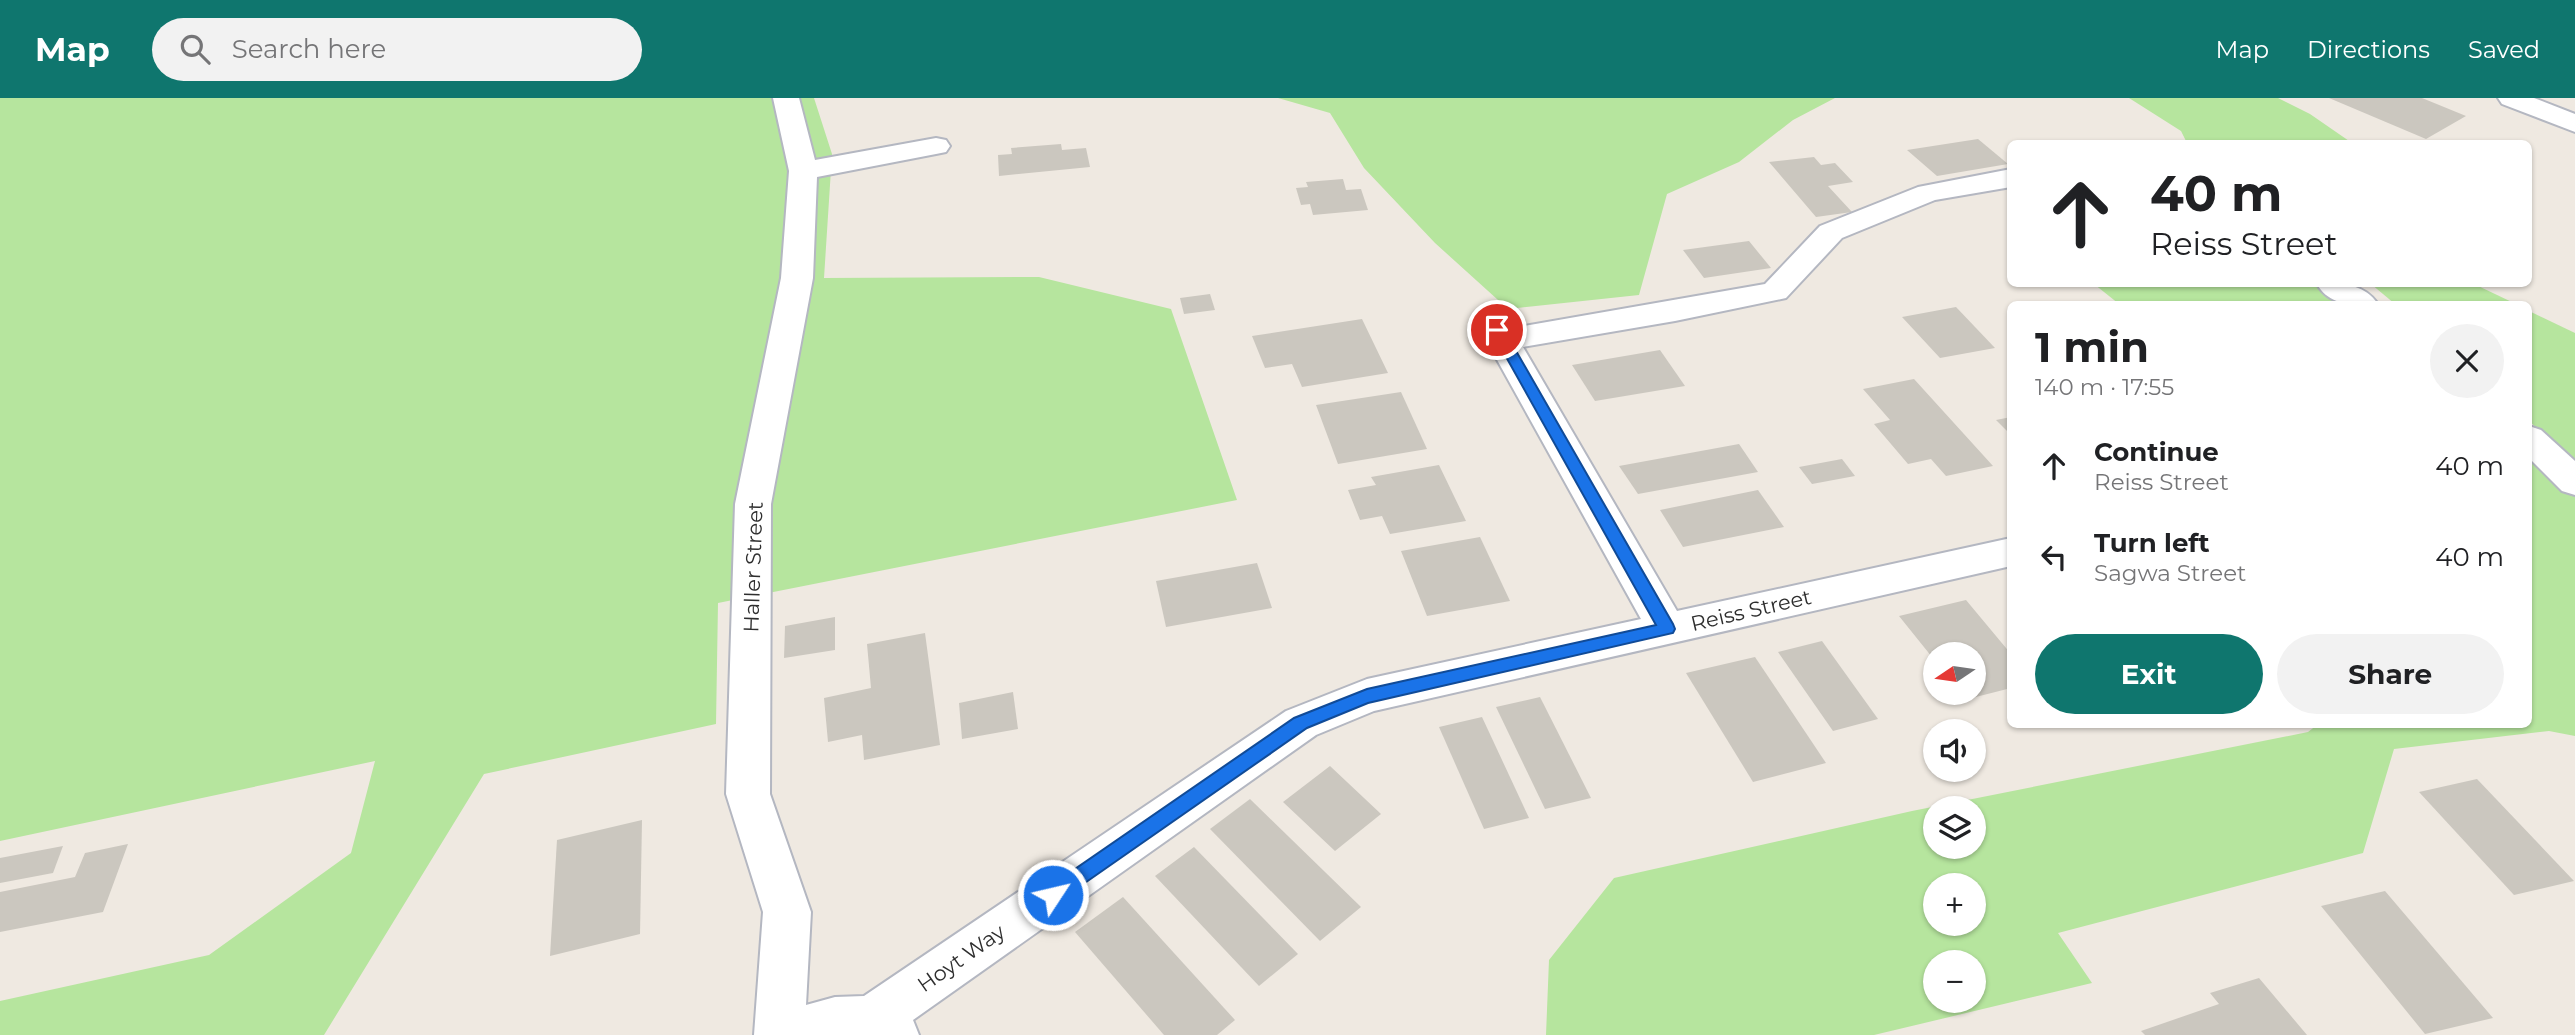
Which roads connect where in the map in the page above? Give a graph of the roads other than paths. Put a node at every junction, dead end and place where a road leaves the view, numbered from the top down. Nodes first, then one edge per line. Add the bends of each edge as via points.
1 (786, 98) edge
2 (2511, 98) edge
3 (2575, 124) edge
4 (936, 146) dead end
5 (803, 171) junction
6 (2007, 179) edge
7 (2336, 287) edge
8 (2358, 301) edge
9 (2532, 441) edge
10 (2575, 482) edge
11 (2007, 553) edge
12 (1667, 629) junction
13 (1329, 709) joint
14 (883, 1028) edge
15 (782, 1035) edge

1 - 5 street, Haller Street
2 - 3 street
4 - 5 street
5 - 15 street, Haller Street via 797,278 753,504 748,793 787,912
6 - 12 street via 1928,193 1831,232 1775,292 1675,312 1500,335
7 - 8 street
9 - 10 street
11 - 12 street, Reiss Street
12 - 13 street, Reiss Street via 1367,696
13 - 14 street, Hoyt Way via 1301,723
14 - 15 street via 835,1021

